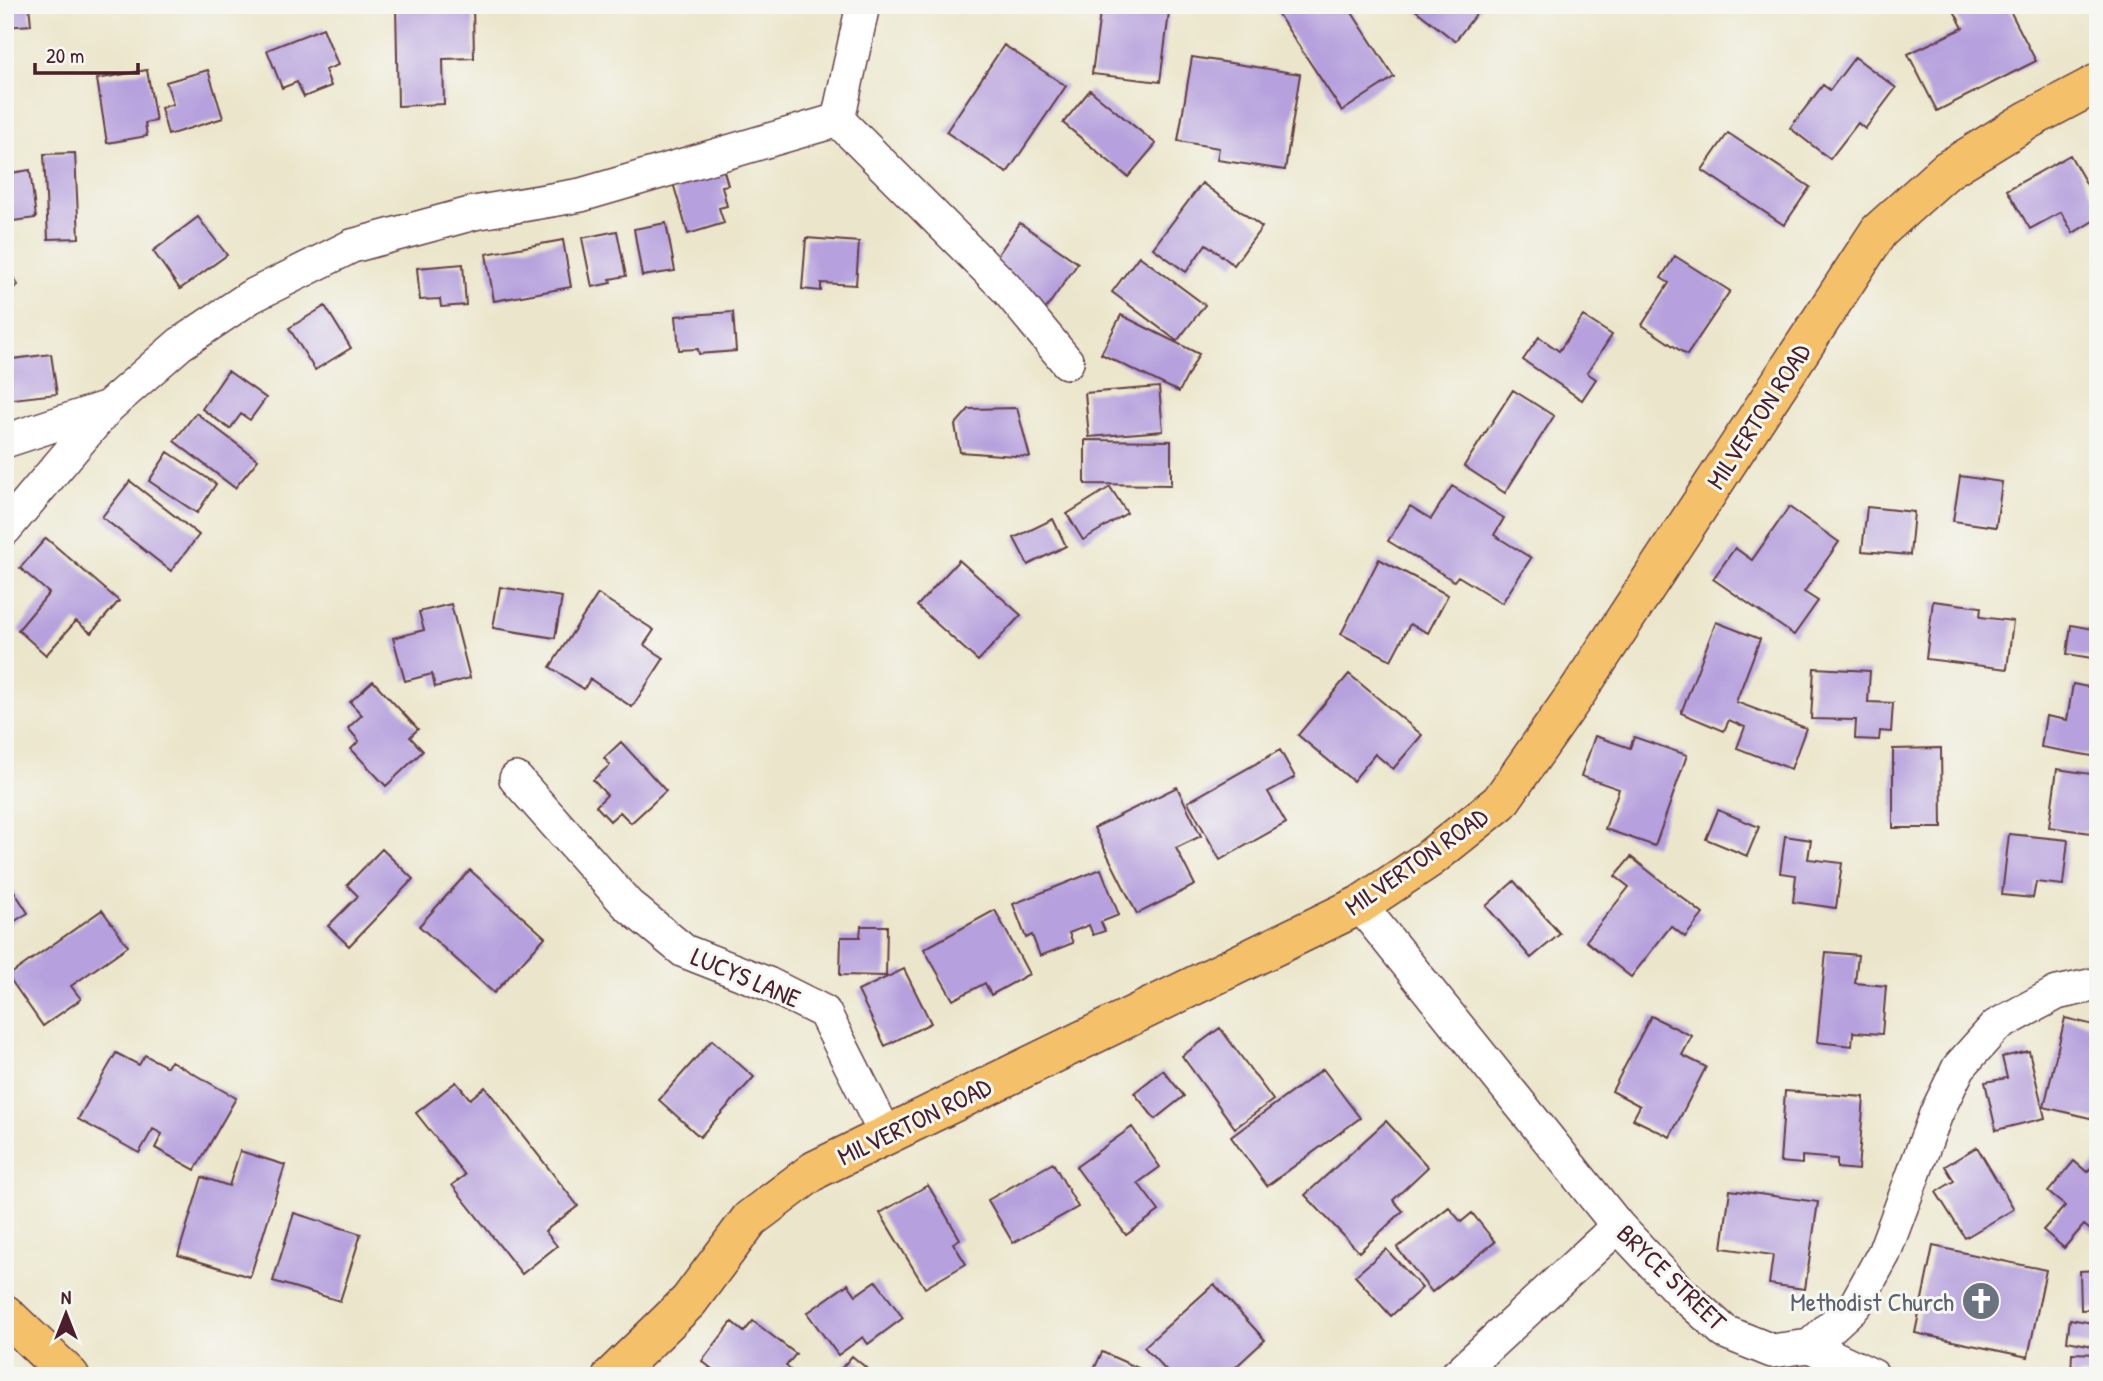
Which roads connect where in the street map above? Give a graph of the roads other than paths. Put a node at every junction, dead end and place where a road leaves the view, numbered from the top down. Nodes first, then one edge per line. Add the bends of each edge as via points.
1 (863, 5) edge
2 (2098, 83) edge
3 (838, 120) junction
4 (1067, 362) dead end
5 (108, 407) junction
6 (5, 441) edge
7 (5, 529) edge
8 (516, 779) dead end
9 (1360, 905) junction
10 (2098, 984) edge
11 (886, 1135) junction
12 (1618, 1226) junction
13 (5, 1314) edge
14 (1810, 1346) junction
15 (70, 1376) edge
16 (612, 1376) edge
17 (1456, 1376) edge
18 (1873, 1376) edge

1 - 3 street
2 - 9 main road, MILVERTON ROAD via 1947,170 1879,231 1578,691 1500,802 1429,859
3 - 4 street via 1006,288
3 - 5 street via 582,195 474,213 352,246 250,297 180,344
5 - 6 street
5 - 7 street
8 - 11 street, LUCYS LANE via 628,905 684,951 824,1012
9 - 11 main road, MILVERTON ROAD
9 - 12 street, BRYCE STREET
10 - 14 street via 2057,993 1996,1026 1959,1068 1936,1114 1884,1253 1857,1304
11 - 16 main road, MILVERTON ROAD via 815,1170 750,1219 689,1301
12 - 14 street, BRYCE STREET via 1725,1332 1772,1351
12 - 17 street
13 - 15 main road
14 - 18 street

